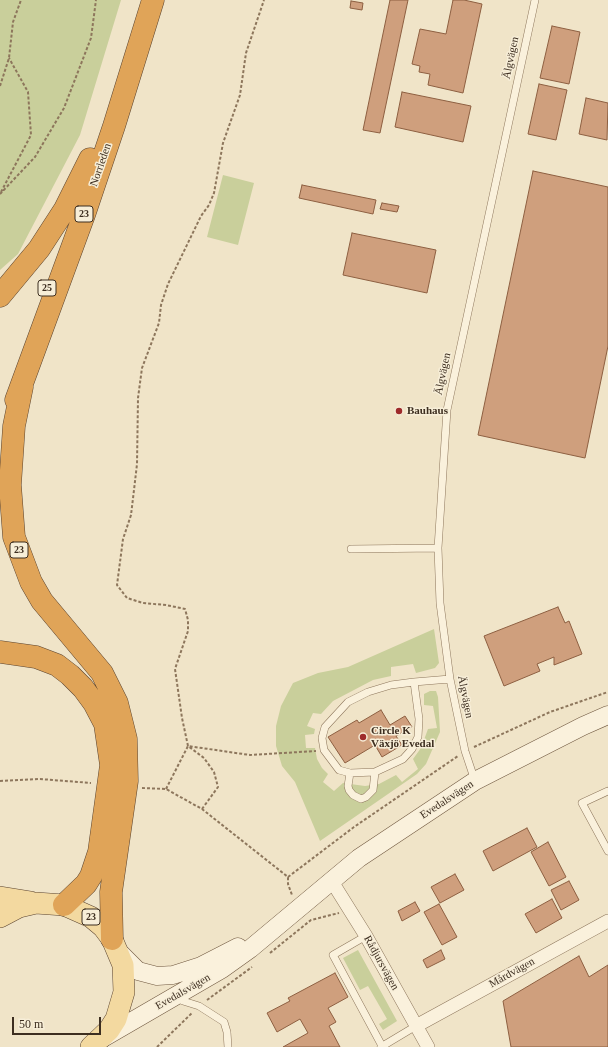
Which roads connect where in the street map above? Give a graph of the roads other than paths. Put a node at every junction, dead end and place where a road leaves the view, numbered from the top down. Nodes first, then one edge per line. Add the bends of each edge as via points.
1 (140, 0) edge
2 (153, 0) edge
3 (535, 0) edge
4 (90, 159) junction
5 (0, 296) edge
6 (22, 387) junction
7 (0, 414) edge
8 (0, 440) edge
9 (438, 548) junction
10 (351, 549) dead end
11 (0, 652) edge
12 (450, 679) junction
13 (414, 682) junction
14 (608, 715) edge
15 (375, 772) junction
16 (350, 773) junction
17 (475, 781) junction
18 (608, 791) edge
19 (608, 851) edge
20 (331, 880) junction
21 (0, 896) edge
22 (36, 903) junction
23 (64, 905) junction
24 (300, 905) junction
25 (0, 917) edge
26 (608, 921) edge
27 (366, 936) junction
28 (115, 945) junction
29 (177, 996) junction
30 (416, 1026) junction
31 (95, 1044) edge
32 (381, 1046) edge
33 (228, 1047) edge
34 (428, 1047) edge

1 - 4 highway, Norrleden / 23
2 - 6 highway, Norrleden / 23 via 114,126
3 - 9 lane, Älgvägen via 447,410
4 - 5 highway, 23 via 65,209 40,249
4 - 7 highway, Norrleden / 25 via 34,327
6 - 8 highway, Norrleden
6 - 28 highway, 23 via 14,426 10,485 14,536 31,582 42,601 102,673 117,703 126,739 127,781 111,892
9 - 10 lane
9 - 12 lane, Älgvägen via 440,603
11 - 23 highway via 36,657 57,665 83,688 105,724 111,765 99,852 86,884
12 - 13 lane
12 - 17 lane, Älgvägen via 465,751
13 - 15 lane via 419,719 418,737 403,759
13 - 16 lane via 380,688 348,702 325,727 322,738 324,750 339,770
14 - 17 street, Evedalsvägen
15 - 16 lane
15 - 16 lane via 373,790 361,799 349,790
17 - 20 street, Evedalsvägen via 380,843
18 - 19 lane via 582,803
20 - 24 street, Evedalsvägen
20 - 27 street, Rådjursvägen
21 - 22 main road
22 - 23 main road, 23
22 - 25 main road, 23 via 18,907
23 - 28 main road, 23 via 91,917 103,927
24 - 28 street, Evedalsvägen via 235,949 201,966 174,974 146,975 138,971
24 - 29 street, Evedalsvägen via 244,953
26 - 30 street, Mårdvägen
27 - 30 street, Rådjursvägen
27 - 32 lane via 333,954
28 - 31 main road, 23 via 124,978 122,999 116,1019
29 - 31 street, Evedalsvägen
29 - 33 lane via 224,1022
30 - 32 lane
30 - 34 street, Rådjursvägen

